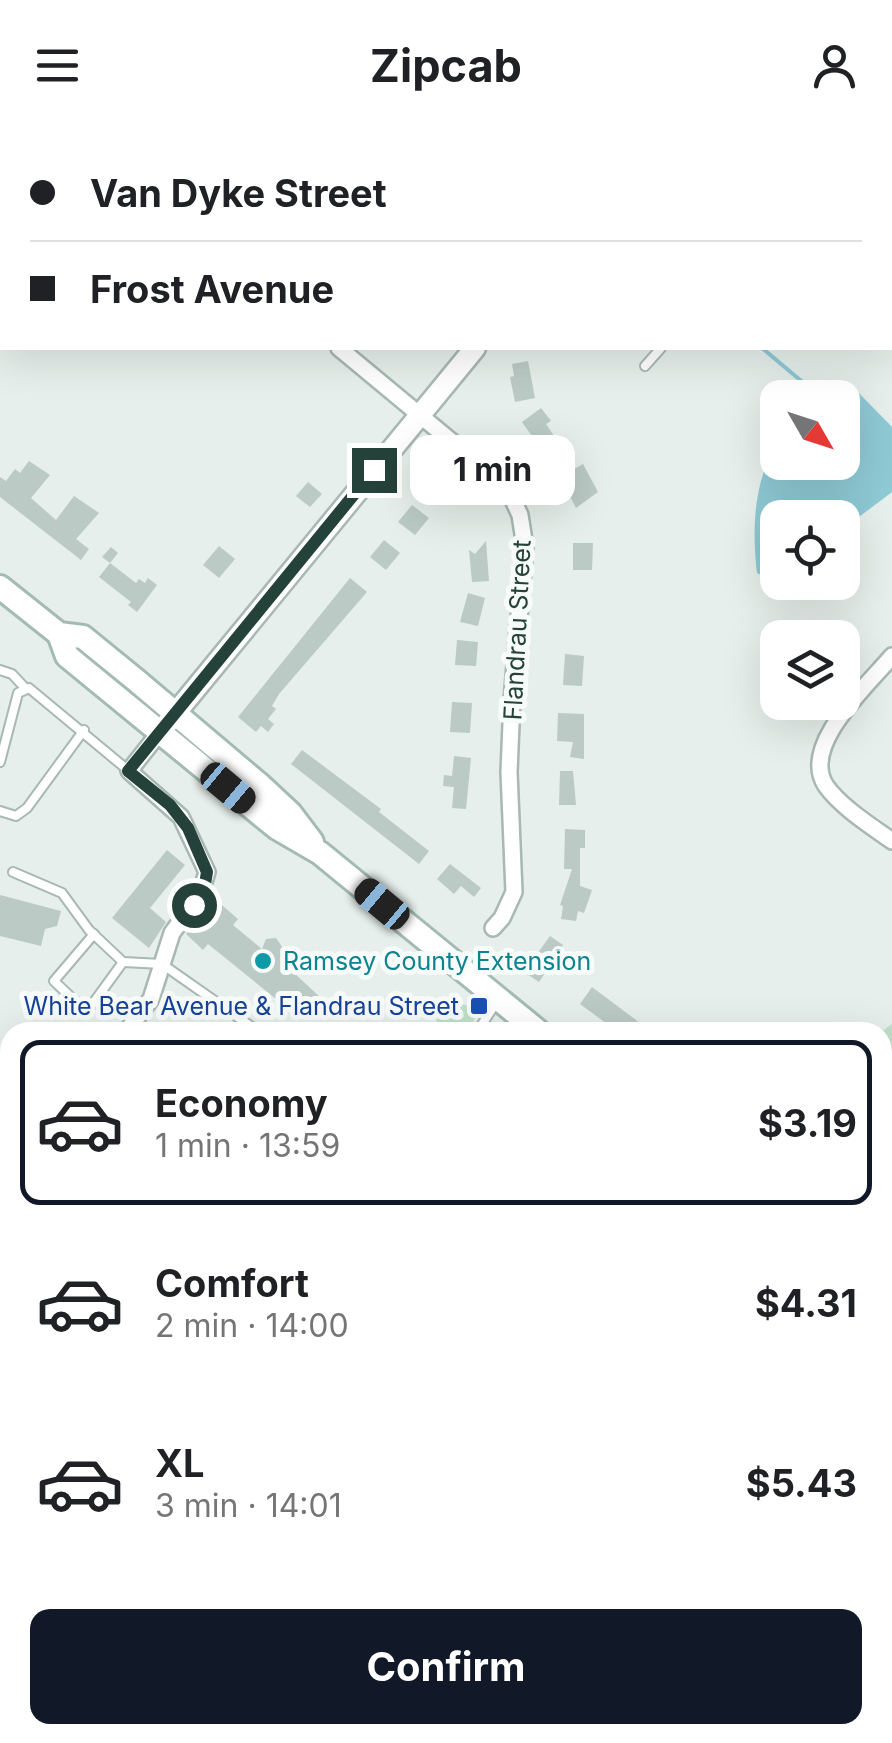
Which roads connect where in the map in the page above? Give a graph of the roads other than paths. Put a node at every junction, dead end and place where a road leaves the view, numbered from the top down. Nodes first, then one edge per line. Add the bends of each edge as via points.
1 (341, 350) edge
2 (472, 350) edge
3 (659, 350) edge
4 (646, 366) dead end
5 (420, 414) junction
6 (0, 587) edge
7 (59, 634) junction
8 (892, 656) edge
9 (0, 670) edge
10 (26, 690) junction
11 (176, 714) junction
12 (84, 730) junction
13 (160, 732) junction
14 (0, 762) edge
15 (128, 771) junction
16 (0, 811) edge
17 (892, 841) edge
18 (320, 853) junction
19 (13, 872) dead end
20 (494, 928) dead end
21 (94, 934) junction
22 (123, 962) junction
23 (162, 964) junction
24 (499, 1000) junction
25 (134, 1022) edge
26 (245, 1022) edge
27 (484, 1022) edge
28 (526, 1022) edge

1 - 5 street, Flandrau Street
2 - 5 street
3 - 4 lane
5 - 11 street
5 - 20 street, Flandrau Street via 504,487 524,532 509,772 514,892
6 - 7 main road
7 - 11 main road via 83,637
7 - 13 main road via 67,656
8 - 17 street via 828,734 818,762 826,786
9 - 10 lane
10 - 12 lane
10 - 14 lane via 18,693
11 - 13 street
11 - 18 main road via 290,813
12 - 15 lane
12 - 16 lane via 27,808 16,816
13 - 15 street
13 - 18 main road via 277,828
15 - 23 street via 181,817 207,872
18 - 24 main road
19 - 21 lane via 62,894
21 - 22 lane
21 - 22 lane via 54,981 76,1002 91,1006
22 - 23 lane
23 - 25 street via 151,999
23 - 26 lane
24 - 27 lane
24 - 28 main road

